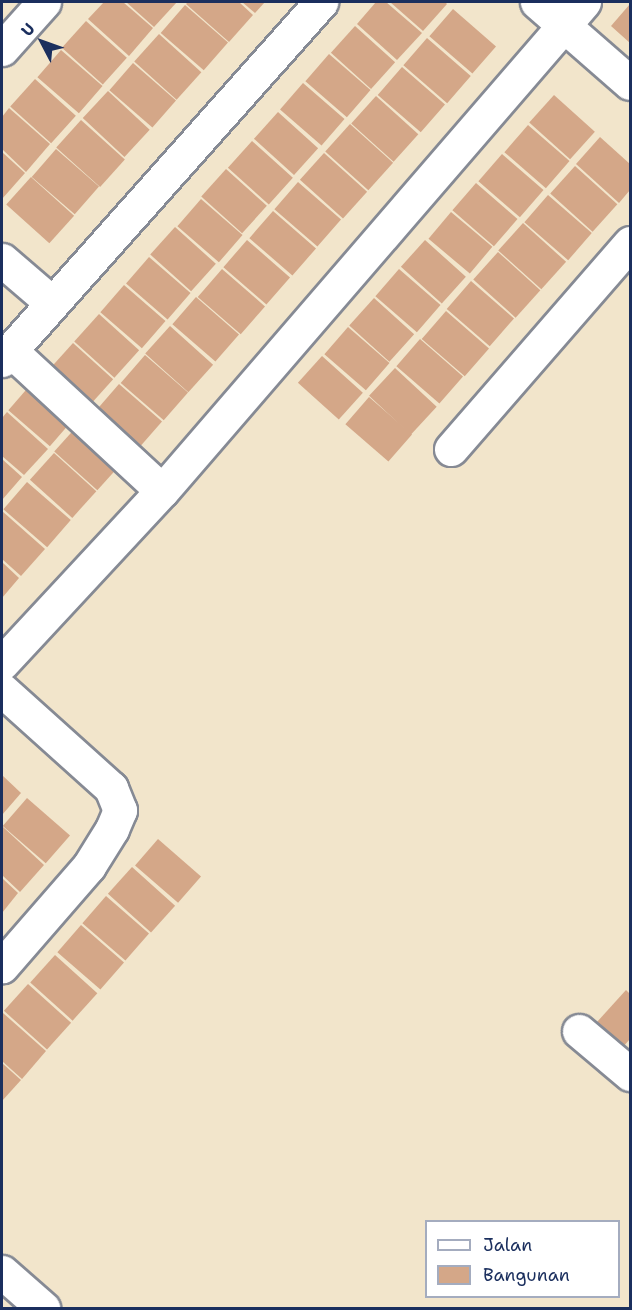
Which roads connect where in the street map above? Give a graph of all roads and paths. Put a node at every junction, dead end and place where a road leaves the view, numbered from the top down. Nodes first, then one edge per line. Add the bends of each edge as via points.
1 (44, 2) edge
2 (321, 2) edge
3 (537, 2) edge
4 (573, 13) edge
5 (2, 49) edge
6 (630, 83) edge
7 (630, 243) edge
8 (2, 260) edge
9 (52, 303) junction
10 (6, 355) edge
11 (451, 449) dead end
12 (162, 491) junction
13 (2, 663) edge
14 (2, 690) edge
15 (2, 966) edge
16 (579, 1031) dead end
17 (630, 1074) edge
18 (2, 1272) edge
19 (43, 1308) edge

1 - 5 street
2 - 9 street
3 - 4 street
4 - 6 street
4 - 12 street
7 - 11 street
8 - 9 street
9 - 10 street
10 - 12 street
12 - 13 street
14 - 15 street via 111,788 120,810 88,866
16 - 17 street
18 - 19 street

